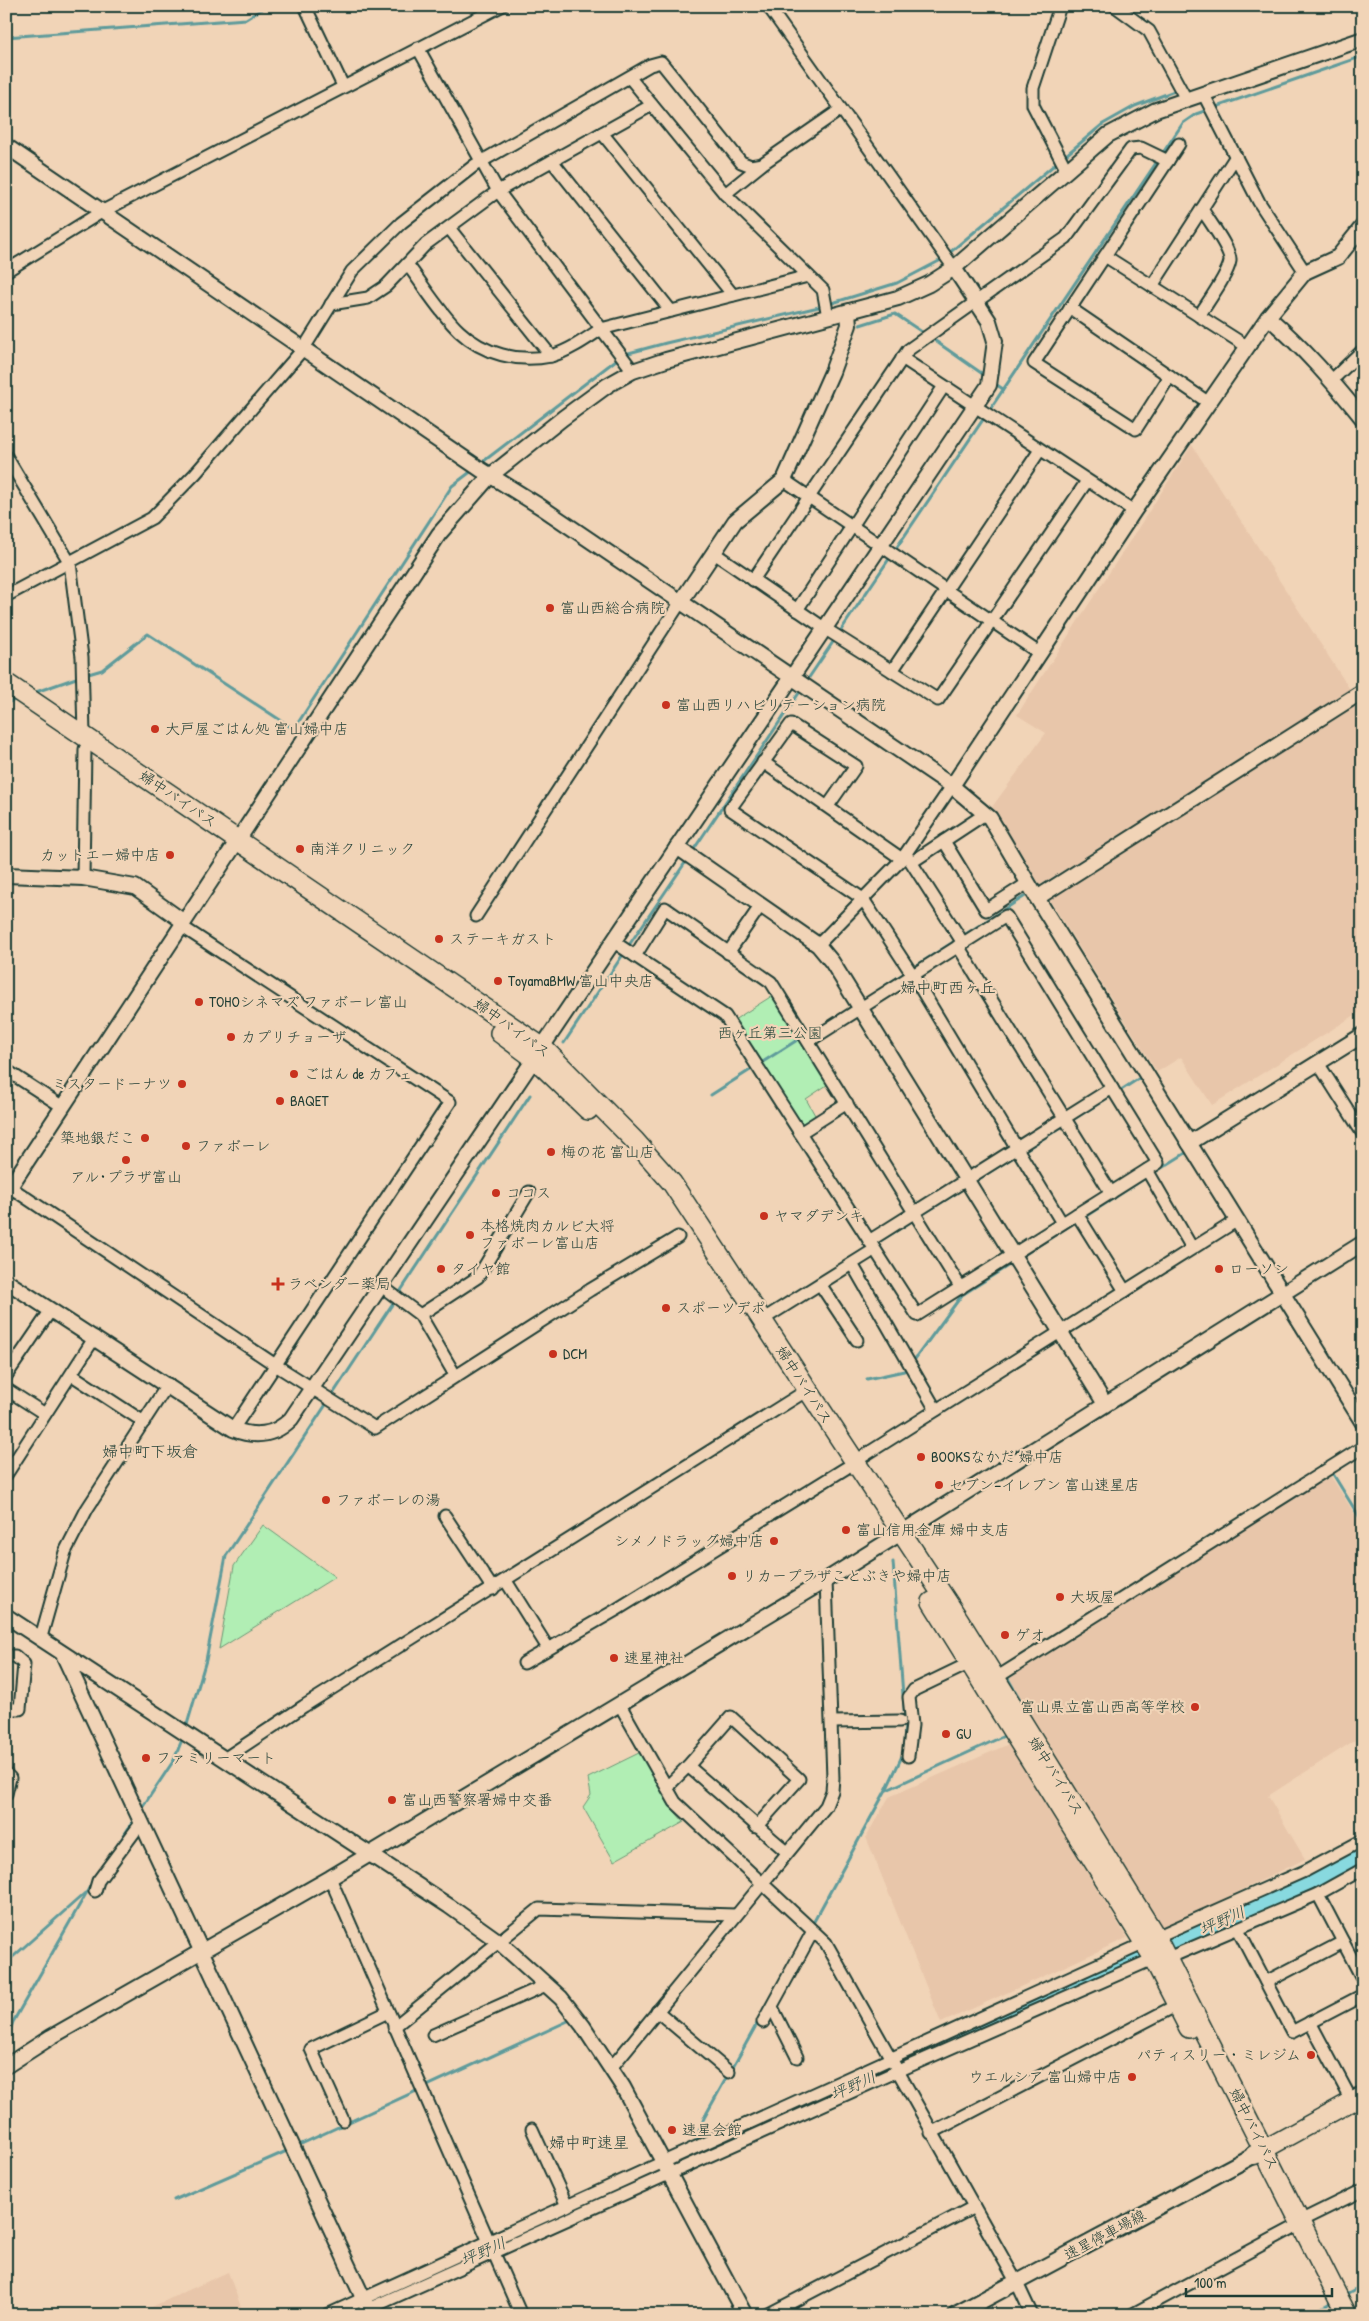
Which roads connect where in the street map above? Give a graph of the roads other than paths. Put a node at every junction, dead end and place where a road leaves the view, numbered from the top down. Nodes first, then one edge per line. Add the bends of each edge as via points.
1 (305, 6) edge
2 (501, 6) edge
3 (768, 6) edge
4 (1060, 6) edge
5 (1115, 6) edge
6 (1363, 39) edge
7 (418, 48) junction
8 (630, 78) junction
9 (343, 86) junction
10 (1204, 94) junction
11 (1186, 99) junction
12 (652, 105) junction
13 (840, 110) junction
14 (602, 133) junction
15 (1179, 144) dead end
16 (6, 146) edge
17 (1236, 156) junction
18 (481, 161) junction
19 (552, 161) junction
20 (1168, 161) junction
21 (762, 164) junction
22 (1066, 169) junction
23 (498, 191) junction
24 (724, 194) junction
25 (1202, 209) junction
26 (103, 211) junction
27 (1363, 226) edge
28 (449, 228) junction
29 (1105, 256) junction
30 (407, 264) junction
31 (954, 268) junction
32 (6, 271) edge
33 (1305, 272) junction
34 (808, 276) junction
35 (1152, 286) junction
36 (733, 295) junction
37 (977, 300) junction
38 (331, 304) junction
39 (1070, 308) junction
40 (671, 311) junction
41 (848, 312) junction
42 (1199, 316) junction
43 (828, 317) junction
44 (1268, 318) junction
45 (602, 329) junction
46 (1248, 347) junction
47 (304, 348) junction
48 (1363, 350) edge
49 (551, 356) junction
50 (902, 358) junction
51 (633, 371) junction
52 (1170, 376) junction
53 (1332, 380) junction
54 (944, 386) junction
55 (1209, 403) junction
56 (975, 406) junction
57 (1363, 419) edge
58 (1040, 450) junction
59 (8, 463) edge
60 (490, 476) junction
61 (784, 480) junction
62 (1087, 480) junction
63 (809, 496) junction
64 (1134, 511) junction
65 (852, 525) junction
66 (880, 545) junction
67 (714, 553) junction
68 (70, 563) junction
69 (753, 580) junction
70 (946, 589) junction
71 (6, 596) edge
72 (680, 603) junction
73 (797, 610) junction
74 (993, 621) junction
75 (824, 628) junction
76 (1039, 653) junction
77 (892, 671) junction
78 (791, 678) junction
79 (6, 683) edge
80 (1363, 691) edge
81 (6, 696) edge
82 (85, 742) junction
83 (764, 762) junction
84 (952, 786) junction
85 (828, 806) junction
86 (985, 814) junction
87 (944, 841) junction
88 (235, 845) junction
89 (676, 847) junction
90 (907, 858) junction
91 (6, 875) edge
92 (83, 878) junction
93 (1028, 883) junction
94 (1037, 898) junction
95 (863, 899) junction
96 (761, 905) junction
97 (476, 916) dead end
98 (182, 924) junction
99 (614, 942) junction
100 (818, 945) junction
101 (961, 945) junction
102 (728, 953) junction
103 (636, 956) junction
104 (912, 974) junction
105 (862, 1008) junction
106 (1363, 1035) edge
107 (809, 1041) junction
108 (538, 1052) junction
109 (1318, 1063) junction
110 (6, 1070) edge
111 (1112, 1088) junction
112 (847, 1103) junction
113 (63, 1107) junction
114 (1065, 1119) junction
115 (800, 1133) junction
116 (1363, 1134) edge
117 (1190, 1143) junction
118 (1018, 1149) junction
119 (1146, 1170) junction
120 (968, 1180) junction
121 (8, 1190) edge
122 (529, 1192) dead end
123 (1111, 1193) junction
124 (915, 1212) junction
125 (1077, 1214) junction
126 (1236, 1221) junction
127 (1062, 1223) junction
128 (678, 1237) dead end
129 (869, 1241) junction
130 (1363, 1243) edge
131 (1192, 1248) junction
132 (869, 1253) dead end
133 (1014, 1255) junction
134 (852, 1264) junction
135 (6, 1281) edge
136 (383, 1283) junction
137 (820, 1284) junction
138 (961, 1288) junction
139 (1125, 1291) junction
140 (1282, 1294) junction
141 (51, 1310) junction
142 (420, 1316) junction
143 (762, 1320) junction
144 (1062, 1332) junction
145 (95, 1337) junction
146 (857, 1340) dead end
147 (277, 1366) junction
148 (72, 1375) junction
149 (455, 1375) junction
150 (6, 1376) edge
151 (168, 1384) junction
152 (313, 1387) junction
153 (6, 1389) edge
154 (801, 1394) junction
155 (1105, 1404) junction
156 (936, 1410) junction
157 (44, 1414) junction
158 (144, 1422) junction
159 (1363, 1423) edge
160 (233, 1429) junction
161 (1363, 1447) edge
162 (850, 1465) junction
163 (6, 1475) edge
164 (446, 1516) dead end
165 (897, 1535) junction
166 (826, 1580) junction
167 (506, 1581) junction
168 (493, 1589) junction
169 (6, 1616) edge
170 (41, 1637) junction
171 (548, 1648) junction
172 (62, 1654) junction
173 (6, 1656) edge
174 (524, 1663) dead end
175 (970, 1663) junction
176 (996, 1678) junction
177 (620, 1705) junction
178 (6, 1710) edge
179 (900, 1721) dead end
180 (832, 1722) junction
181 (908, 1756) dead end
182 (224, 1759) junction
183 (688, 1766) junction
184 (6, 1774) edge
185 (667, 1787) junction
186 (6, 1794) edge
187 (140, 1821) junction
188 (756, 1827) junction
189 (1363, 1840) edge
190 (787, 1852) junction
191 (368, 1855) junction
192 (1363, 1869) edge
193 (330, 1878) junction
194 (763, 1884) junction
195 (94, 1891) dead end
196 (1318, 1894) junction
197 (736, 1915) junction
198 (1238, 1929) junction
199 (814, 1931) junction
200 (498, 1941) junction
201 (1343, 1942) junction
202 (1156, 1949) junction
203 (202, 1953) junction
204 (1363, 1980) edge
205 (1266, 1982) junction
206 (546, 1985) junction
207 (1363, 1995) edge
208 (1177, 2005) junction
209 (772, 2007) junction
210 (657, 2011) junction
211 (388, 2012) junction
212 (763, 2022) dead end
213 (1310, 2022) junction
214 (394, 2027) junction
215 (433, 2035) dead end
216 (797, 2057) dead end
217 (891, 2059) junction
218 (6, 2066) edge
219 (611, 2068) junction
220 (898, 2071) junction
221 (729, 2072) dead end
222 (1358, 2098) edge
223 (343, 2120) dead end
224 (532, 2129) dead end
225 (931, 2133) junction
226 (1259, 2153) junction
227 (666, 2169) junction
228 (1363, 2190) edge
229 (567, 2206) junction
230 (974, 2207) junction
231 (1295, 2225) junction
232 (488, 2242) junction
233 (493, 2253) junction
234 (1017, 2283) junction
235 (367, 2308) edge
236 (327, 2315) edge
237 (521, 2315) edge
238 (745, 2315) edge
239 (768, 2315) edge
240 (956, 2315) edge
241 (1032, 2315) edge
242 (1131, 2315) edge
243 (1333, 2315) edge
244 (1347, 2315) edge

1 - 9 street
2 - 7 street
3 - 13 street
4 - 22 street via 1033,88 1033,105
5 - 11 street via 1149,31
6 - 10 street
7 - 9 street
7 - 18 street
8 - 12 street
8 - 18 street
8 - 21 street via 661,62 741,162 751,166
9 - 26 street
10 - 11 street
10 - 17 street
11 - 22 street via 1156,110 1108,135
12 - 14 street
12 - 24 street
13 - 21 street
13 - 31 street
14 - 19 street
14 - 36 street
15 - 20 street
16 - 26 street
17 - 25 street
17 - 33 street via 1259,202
18 - 23 street
18 - 38 street via 401,222 352,271
19 - 23 street
19 - 40 street
20 - 29 street
20 - 37 street via 1140,148 1131,149 1066,238
21 - 24 street
22 - 31 street
23 - 28 street
23 - 45 street
24 - 34 street
25 - 35 street
25 - 42 street via 1230,260
26 - 32 street
26 - 47 street
27 - 33 street via 1338,256
28 - 30 street via 426,244
28 - 49 street
29 - 35 street
29 - 39 street
30 - 38 street via 386,286 368,298
30 - 49 street via 459,331 484,350 514,358
31 - 37 street
31 - 41 street via 898,298
33 - 44 street
34 - 36 street
34 - 43 street via 823,290
35 - 42 street
36 - 40 street
37 - 50 street via 908,350
37 - 56 street via 989,320 995,341 989,385
38 - 47 street
39 - 52 street
39 - 52 street via 1034,363 1136,429
40 - 45 street
41 - 43 street
41 - 61 street via 849,325 832,372
42 - 46 street
43 - 51 street
44 - 46 street
44 - 53 street
45 - 49 street
45 - 51 street
46 - 55 street
47 - 60 street
47 - 68 street via 195,474 152,518
48 - 53 street
50 - 54 street
50 - 63 street
51 - 60 street via 600,391
52 - 55 street
53 - 57 street
54 - 56 street
54 - 65 street
55 - 64 street
56 - 58 street
56 - 66 street
58 - 62 street
58 - 70 street
59 - 68 street
60 - 72 street
60 - 88 street via 439,534
61 - 63 street
61 - 67 street via 735,521
62 - 64 street
62 - 74 street
63 - 65 street
63 - 69 street
64 - 76 street
65 - 66 street
65 - 73 street
66 - 70 street
66 - 75 street
67 - 69 street
67 - 72 street
68 - 71 street
68 - 82 street via 82,657
69 - 73 street
70 - 74 street
70 - 77 street
72 - 78 street
72 - 97 street
73 - 75 street
74 - 76 street
74 - 77 street via 938,700
75 - 77 street
75 - 78 street
76 - 84 street
78 - 84 street
78 - 89 street
79 - 82 highway, 婦中バイパス
80 - 94 street
81 - 82 highway, 婦中バイパス
82 - 88 highway, 婦中バイパス
82 - 92 street
83 - 85 street
83 - 85 street via 791,724 856,766
83 - 95 street via 730,809
84 - 86 street
84 - 90 street
85 - 90 street
86 - 87 street
86 - 93 street
87 - 90 street
87 - 93 street via 986,910
88 - 98 street
88 - 108 highway, 婦中バイパス
89 - 96 street
89 - 99 street
90 - 95 street
90 - 101 street
91 - 92 street
92 - 98 street via 135,888
93 - 94 street
94 - 117 street
95 - 100 street
95 - 104 street
96 - 100 street
96 - 102 street
98 - 113 street
98 - 147 street via 450,1102
99 - 103 street
99 - 108 street
100 - 105 street
101 - 104 street
101 - 111 street via 1006,916
101 - 114 street
102 - 103 street via 664,908
102 - 107 street via 771,982
103 - 115 street via 725,1016
104 - 105 street
104 - 118 street
105 - 107 street
105 - 120 street
106 - 109 street
107 - 112 street
108 - 136 street
108 - 143 highway, 婦中バイパス via 635,1141 672,1183
108 - 154 highway, 婦中バイパス via 647,1167 680,1207
109 - 116 street
109 - 117 street
110 - 113 street
111 - 114 street
111 - 119 street via 1158,1163
112 - 115 street
112 - 124 street
113 - 121 street
114 - 118 street
114 - 123 street
115 - 129 street
117 - 126 street
118 - 120 street
118 - 127 street
119 - 123 street
119 - 131 street
120 - 124 street
120 - 133 street
121 - 147 street
122 - 142 street via 478,1277
123 - 125 street
124 - 129 street
124 - 138 street
125 - 127 street
125 - 139 street
126 - 131 street
126 - 140 street
127 - 133 street
128 - 149 street
129 - 138 street via 917,1315
130 - 140 street
131 - 139 street
132 - 134 street
133 - 138 street
133 - 144 street
134 - 137 street
134 - 156 street
135 - 141 street
136 - 142 street via 388,1291
136 - 152 street
137 - 143 street
137 - 146 street
139 - 144 street
140 - 155 street
140 - 159 street
141 - 145 street
141 - 150 street
142 - 149 street
143 - 162 highway, 婦中バイパス
144 - 155 street
144 - 156 street
145 - 148 street
145 - 151 street
147 - 152 street
147 - 160 street
148 - 157 street
148 - 158 street
149 - 152 street via 375,1428
151 - 158 street
151 - 160 street
152 - 160 street via 283,1427 260,1435 247,1435
153 - 157 street
154 - 162 highway, 婦中バイパス
154 - 167 street
155 - 165 street
156 - 162 street
157 - 163 street
158 - 170 street via 87,1509 65,1552
161 - 176 street
162 - 165 highway, 婦中バイパス
162 - 171 street via 616,1610
164 - 168 street
165 - 166 street
165 - 175 highway, 婦中バイパス
165 - 176 highway, 婦中バイパス
166 - 177 street
166 - 180 street
167 - 168 street
167 - 171 street
168 - 182 street
169 - 170 street
170 - 172 street
171 - 174 street
172 - 182 street
172 - 187 street
173 - 178 street via 15,1656 24,1664 20,1709
175 - 181 street via 914,1690 909,1697 912,1725
175 - 202 highway, 婦中バイパス
176 - 202 highway, 婦中バイパス
177 - 185 street
177 - 191 street
179 - 180 street
180 - 190 street via 832,1792 826,1806
182 - 191 street
183 - 185 street
183 - 188 street
183 - 188 street via 730,1717 799,1779
184 - 186 street via 10,1778
185 - 194 street via 675,1802
187 - 195 street
187 - 203 street
188 - 190 street
189 - 202 street
190 - 194 street
191 - 193 street
191 - 200 street
192 - 196 street
193 - 203 street
193 - 211 street
194 - 197 street
194 - 199 street
196 - 198 street
196 - 201 street
197 - 200 street via 539,1909
197 - 210 street
198 - 202 street
198 - 205 street
199 - 209 street
199 - 217 street via 826,1943
200 - 206 street
200 - 214 street
201 - 204 street
201 - 205 street
202 - 208 highway, 婦中バイパス
202 - 217 street
202 - 220 street
202 - 226 highway, 婦中バイパス
203 - 218 street via 51,2037
203 - 235 street
205 - 213 street via 1292,2032
206 - 215 street
206 - 219 street via 583,2026
207 - 213 street
208 - 225 street
208 - 226 highway, 婦中バイパス
209 - 212 street
209 - 216 street
210 - 219 street
210 - 221 street
211 - 214 street
211 - 223 street via 312,2049
213 - 222 street
214 - 232 street
217 - 220 street
217 - 227 street
219 - 227 street
220 - 225 street
220 - 227 street
222 - 226 main road
224 - 229 street
225 - 230 street
226 - 231 highway, 婦中バイパス
226 - 234 main road, 速星停車場線
227 - 229 street
227 - 233 street
227 - 238 street
228 - 231 street
229 - 232 street
230 - 234 street
230 - 239 street
231 - 242 street
231 - 243 highway, 婦中バイパス
231 - 244 highway, 婦中バイパス
232 - 233 street
232 - 235 street
233 - 235 street
233 - 237 street
234 - 240 main road, 速星停車場線
234 - 241 street
235 - 236 street

